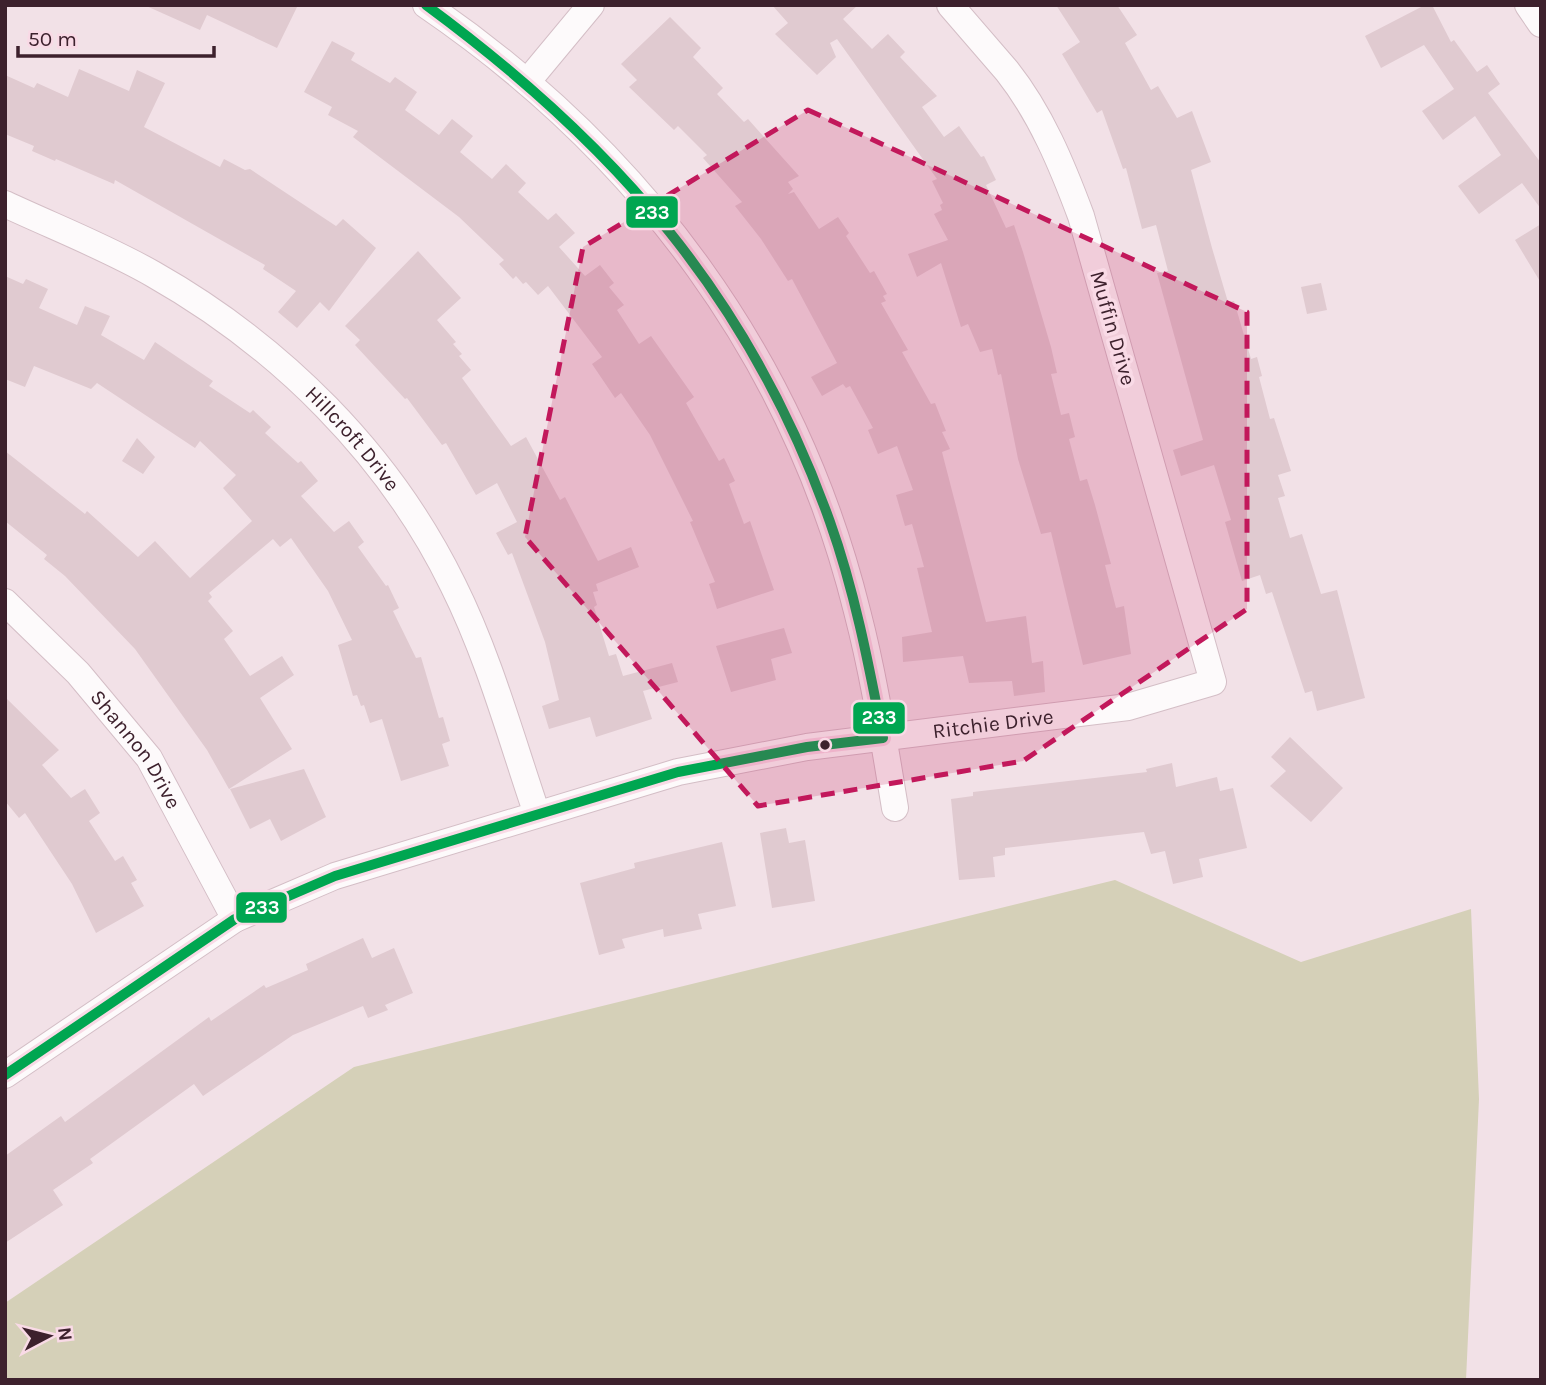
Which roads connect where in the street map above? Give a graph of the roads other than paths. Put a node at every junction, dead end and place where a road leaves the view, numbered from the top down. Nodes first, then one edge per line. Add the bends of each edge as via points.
1 (426, 5) edge
2 (591, 5) edge
3 (950, 5) edge
4 (1528, 5) edge
5 (1541, 24) edge
6 (527, 82) junction
7 (5, 204) edge
8 (5, 602) edge
9 (1213, 682) joint
10 (883, 738) junction
11 (895, 808) dead end
12 (537, 814) junction
13 (235, 919) junction
14 (5, 1075) edge

1 - 6 street
2 - 6 street
3 - 9 street, Muffin Drive via 1008,73 1064,170
4 - 5 street
6 - 10 street via 618,167 678,236 730,310 771,381 834,534 857,611
7 - 12 street, Hillcroft Drive via 151,272 200,302 246,335 361,443 419,524 453,584
8 - 13 street, Shannon Drive via 78,673 149,758
9 - 10 street, Ritchie Drive via 1128,707
10 - 11 street
10 - 12 street, Ritchie Drive via 807,747 678,772
12 - 13 street, Ritchie Drive via 335,876
13 - 14 street, Ritchie Drive

